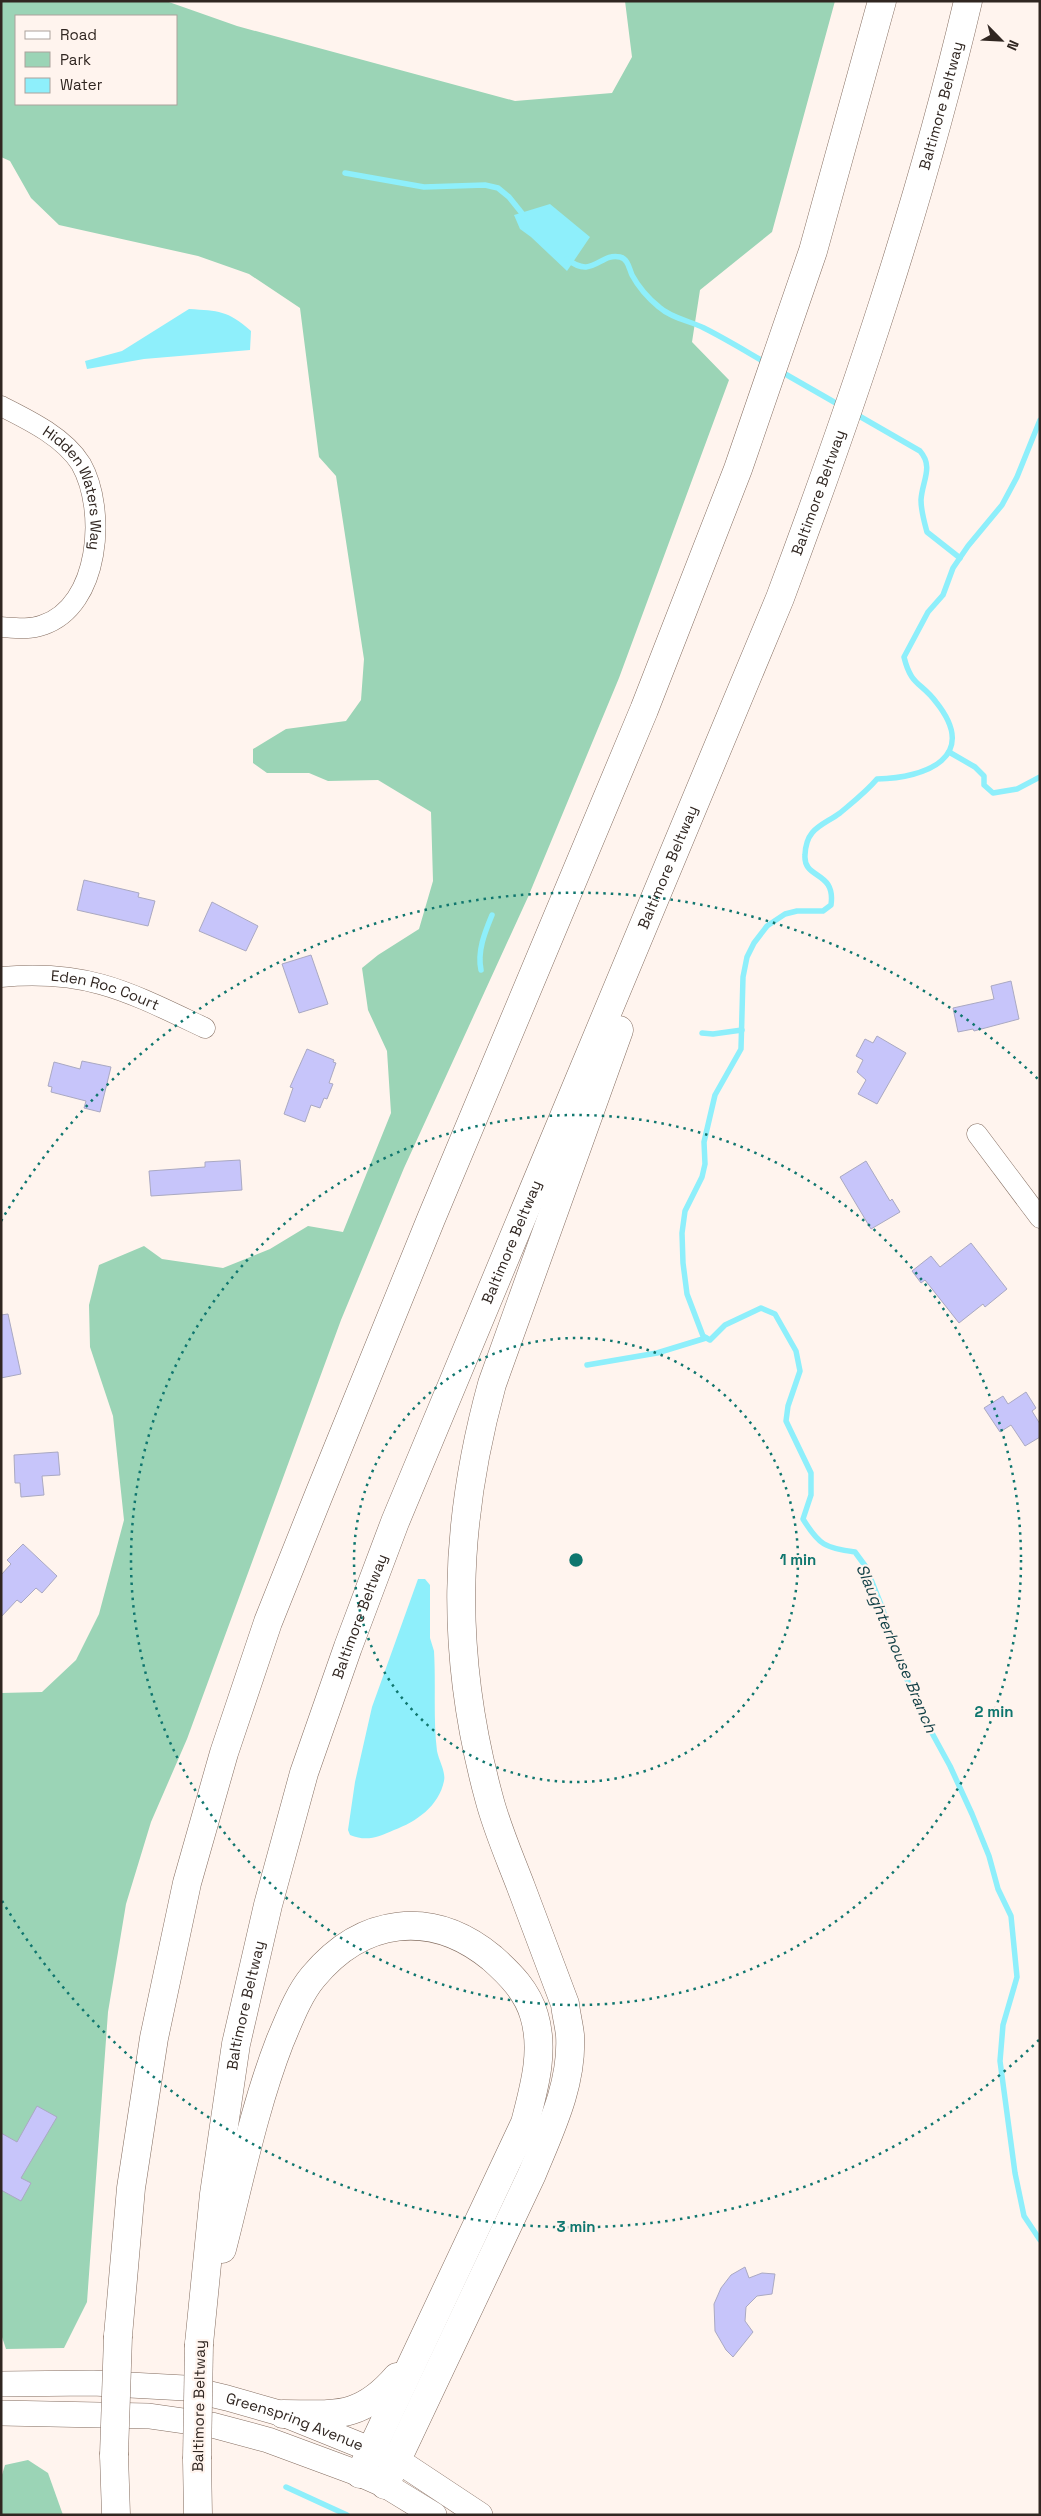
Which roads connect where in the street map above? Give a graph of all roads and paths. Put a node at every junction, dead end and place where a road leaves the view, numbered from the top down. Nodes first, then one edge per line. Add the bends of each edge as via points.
1 (882, 1) edge
2 (968, 1) edge
3 (1, 406) edge
4 (1, 627) edge
5 (722, 739) junction
6 (1, 977) edge
7 (205, 1028) dead end
8 (976, 1134) dead end
9 (1040, 1218) edge
10 (200, 2340) junction
11 (413, 2359) junction
12 (1, 2384) edge
13 (1, 2413) edge
14 (283, 2414) junction
15 (371, 2448) junction
16 (397, 2460) junction
17 (360, 2474) junction
18 (385, 2485) junction
19 (116, 2515) edge
20 (198, 2515) edge
21 (434, 2515) edge
22 (480, 2515) edge

1 - 19 highway, bridge via 813,251 738,469 644,710 318,1497 268,1622 224,1754 187,1883 154,2038 131,2188 118,2336 114,2455
2 - 5 highway, Baltimore Beltway via 949,82 862,370 780,598
3 - 4 street, Hidden Waters Way via 32,421 63,444 80,464 93,494 97,518 96,546 88,575 73,603 60,616 43,625 20,629
5 - 10 highway, Baltimore Beltway via 395,1522 304,1773 268,1905 236,2044 214,2194
5 - 16 highway via 513,1322 478,1434 464,1514 462,1560 461,1618 469,1714 489,1800 565,2004 570,2035 569,2060 554,2121 532,2174
6 - 7 street, Eden Roc Court via 36,974 106,984
8 - 9 street
10 - 11 highway via 263,2084 294,2010 311,1979 344,1946 376,1931 424,1926 476,1945 508,1971 534,2015 538,2075 525,2123
10 - 20 highway, Baltimore Beltway, bridge
11 - 14 highway via 382,2395 366,2406 339,2414
11 - 15 highway
12 - 14 main road, Greenspring Avenue via 92,2383 185,2388
13 - 17 main road, Greenspring Avenue via 149,2416 212,2425 268,2440
14 - 15 main road, Greenspring Avenue
15 - 16 main road, Greenspring Avenue
15 - 17 highway
16 - 18 highway
16 - 22 main road, Greenspring Avenue
17 - 18 main road, Greenspring Avenue
18 - 21 main road, Greenspring Avenue

